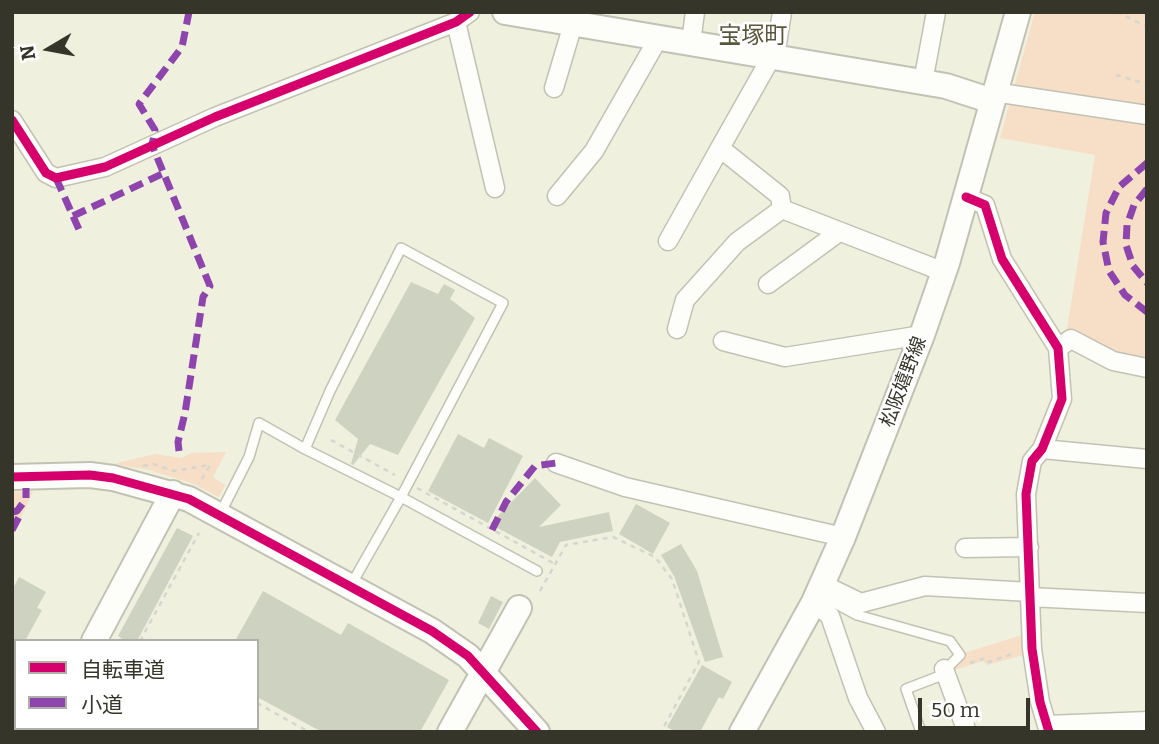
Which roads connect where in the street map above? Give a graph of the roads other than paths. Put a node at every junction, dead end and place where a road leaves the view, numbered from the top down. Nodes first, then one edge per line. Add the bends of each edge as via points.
1 (505, 12) edge
2 (695, 12) edge
3 (782, 12) edge
4 (936, 12) edge
5 (1018, 12) edge
6 (541, 15) edge
7 (463, 17) edge
8 (588, 21) edge
9 (659, 37) junction
10 (691, 42) junction
11 (774, 57) junction
12 (923, 82) junction
13 (554, 88) dead end
14 (993, 96) junction
15 (1147, 115) edge
16 (12, 120) edge
17 (720, 148) junction
18 (495, 188) dead end
19 (557, 196) dead end
20 (966, 197) junction
21 (782, 209) junction
22 (839, 232) junction
23 (668, 241) dead end
24 (944, 272) junction
25 (768, 284) dead end
26 (677, 329) dead end
27 (922, 335) junction
28 (723, 341) dead end
29 (1058, 348) junction
30 (1147, 368) edge
31 (305, 449) junction
32 (1042, 449) junction
33 (1147, 459) edge
34 (556, 463) dead end
35 (12, 477) edge
36 (185, 492) junction
37 (401, 497) junction
38 (220, 516) junction
39 (843, 537) junction
40 (1029, 547) junction
41 (965, 548) dead end
42 (537, 571) dead end
43 (350, 587) junction
44 (818, 593) junction
45 (1030, 594) junction
46 (1147, 603) edge
47 (519, 608) dead end
48 (95, 639) edge
49 (947, 670) junction
50 (483, 673) junction
51 (1147, 721) edge
52 (1048, 728) edge
53 (450, 732) edge
54 (537, 732) edge
55 (742, 732) edge
56 (876, 732) edge
57 (921, 732) edge
58 (967, 732) edge

1 - 6 street
2 - 10 street
3 - 11 street
4 - 12 street
5 - 14 street, 松阪嬉野線
6 - 8 street
7 - 16 street via 215,117 105,167 56,178 46,173
7 - 18 street
8 - 9 street
8 - 13 street
9 - 10 street
9 - 19 street via 594,151
10 - 11 street
11 - 12 street
11 - 17 street
12 - 14 street
14 - 15 street
14 - 20 street, 松阪嬉野線
17 - 21 street via 780,196
17 - 23 street
20 - 24 street, 松阪嬉野線
20 - 29 street via 985,205 1002,259
21 - 22 street
21 - 26 street via 737,242 685,300
22 - 24 street
22 - 25 street
24 - 27 street, 松阪嬉野線
27 - 28 street via 785,357
27 - 39 street, 松阪嬉野線
29 - 30 street via 1071,339 1113,361
29 - 32 street via 1062,399
31 - 37 lane
31 - 37 lane via 401,247 503,303
31 - 38 lane via 259,423 249,457
32 - 33 street
32 - 40 street via 1032,461 1026,494
34 - 39 street via 625,487
35 - 36 street via 90,475
36 - 38 street
36 - 48 street
37 - 42 lane
37 - 43 lane
38 - 43 street
39 - 44 street, 松阪嬉野線
40 - 41 street
40 - 45 street
43 - 50 street via 432,631 468,656
44 - 45 street via 861,603 925,586
44 - 49 lane via 857,615 950,641 960,654
44 - 55 street, 松阪嬉野線
44 - 56 street via 858,698
45 - 46 street
45 - 52 street via 1032,649
47 - 50 street
49 - 57 lane via 906,689
49 - 58 street
50 - 53 street
50 - 54 street
51 - 52 street

